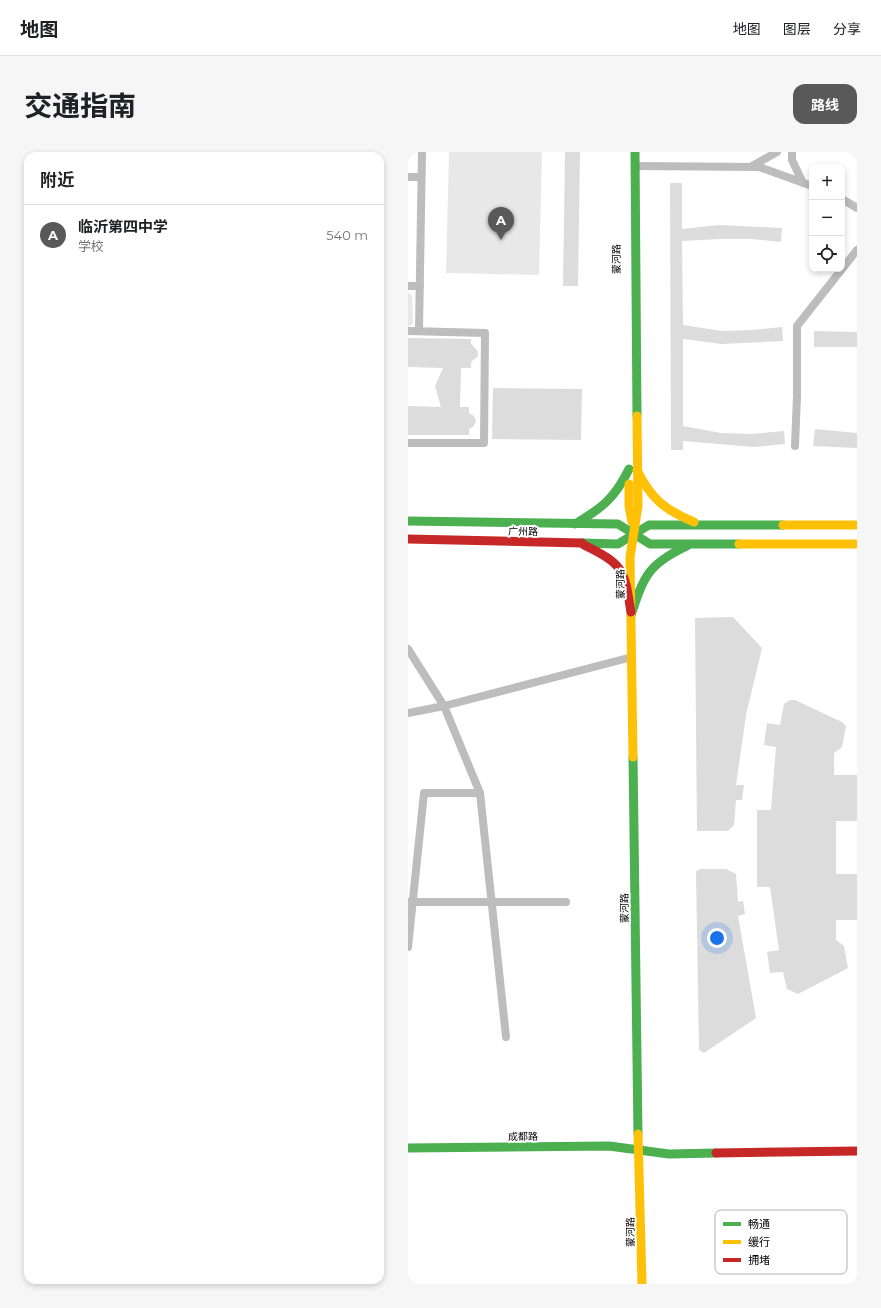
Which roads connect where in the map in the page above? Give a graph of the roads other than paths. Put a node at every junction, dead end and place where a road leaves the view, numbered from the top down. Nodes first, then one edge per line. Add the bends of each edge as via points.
1 (422, 152) edge
2 (626, 152) edge
3 (635, 152) edge
4 (778, 152) edge
5 (792, 152) edge
6 (635, 166) junction
7 (750, 167) junction
8 (408, 177) edge
9 (421, 177) junction
10 (803, 182) junction
11 (809, 185) edge
12 (844, 200) edge
13 (857, 208) edge
14 (857, 250) edge
15 (408, 286) edge
16 (420, 286) junction
17 (408, 331) edge
18 (419, 331) junction
19 (408, 443) edge
20 (795, 446) dead end
21 (633, 470) junction
22 (408, 521) edge
23 (575, 524) junction
24 (699, 524) junction
25 (857, 525) edge
26 (634, 533) junction
27 (408, 539) edge
28 (580, 543) junction
29 (694, 543) junction
30 (857, 544) edge
31 (631, 615) junction
32 (408, 649) edge
33 (632, 657) junction
34 (444, 706) junction
35 (408, 713) edge
36 (480, 793) junction
37 (410, 902) edge
38 (566, 902) dead end
39 (492, 903) junction
40 (408, 947) edge
41 (506, 1037) dead end
42 (857, 1145) edge
43 (408, 1148) edge
44 (639, 1150) junction
45 (857, 1151) edge
46 (408, 1154) edge
47 (642, 1284) edge

1 - 9 street
2 - 21 street, 蒙河路
3 - 6 street, 蒙河路
4 - 7 street
5 - 10 street via 792,160
6 - 7 street
6 - 21 street, 蒙河路
7 - 10 street via 759,167
8 - 9 street
9 - 16 street
10 - 11 street
12 - 13 street
14 - 20 street via 797,326
15 - 16 street
16 - 18 street
17 - 18 street
18 - 19 street via 486,333 484,443
21 - 23 street via 612,500
21 - 24 street via 654,500 669,512
21 - 26 street, 蒙河路 via 629,506
22 - 23 street, 广州路
23 - 26 street, 广州路 via 618,524
24 - 25 street, 广州路
24 - 26 street, 广州路 via 649,525
26 - 28 street, 广州路 via 618,544
26 - 29 street, 广州路 via 650,544
26 - 31 street, 蒙河路 via 630,557
27 - 28 street, 广州路
28 - 31 street via 601,553 626,579
29 - 30 street, 广州路
29 - 31 street via 668,554 655,563 643,579
31 - 33 street, 蒙河路
32 - 34 street
33 - 34 street
33 - 44 street, 蒙河路
34 - 35 street
34 - 36 street
36 - 37 street via 424,793
36 - 39 street
37 - 39 street
37 - 40 street
38 - 39 street
39 - 41 street
42 - 44 street, 成都路 via 670,1147
43 - 44 street, 成都路 via 609,1146
44 - 45 street, 成都路 via 669,1154
44 - 46 street, 成都路 via 608,1153
44 - 47 street, 蒙河路

